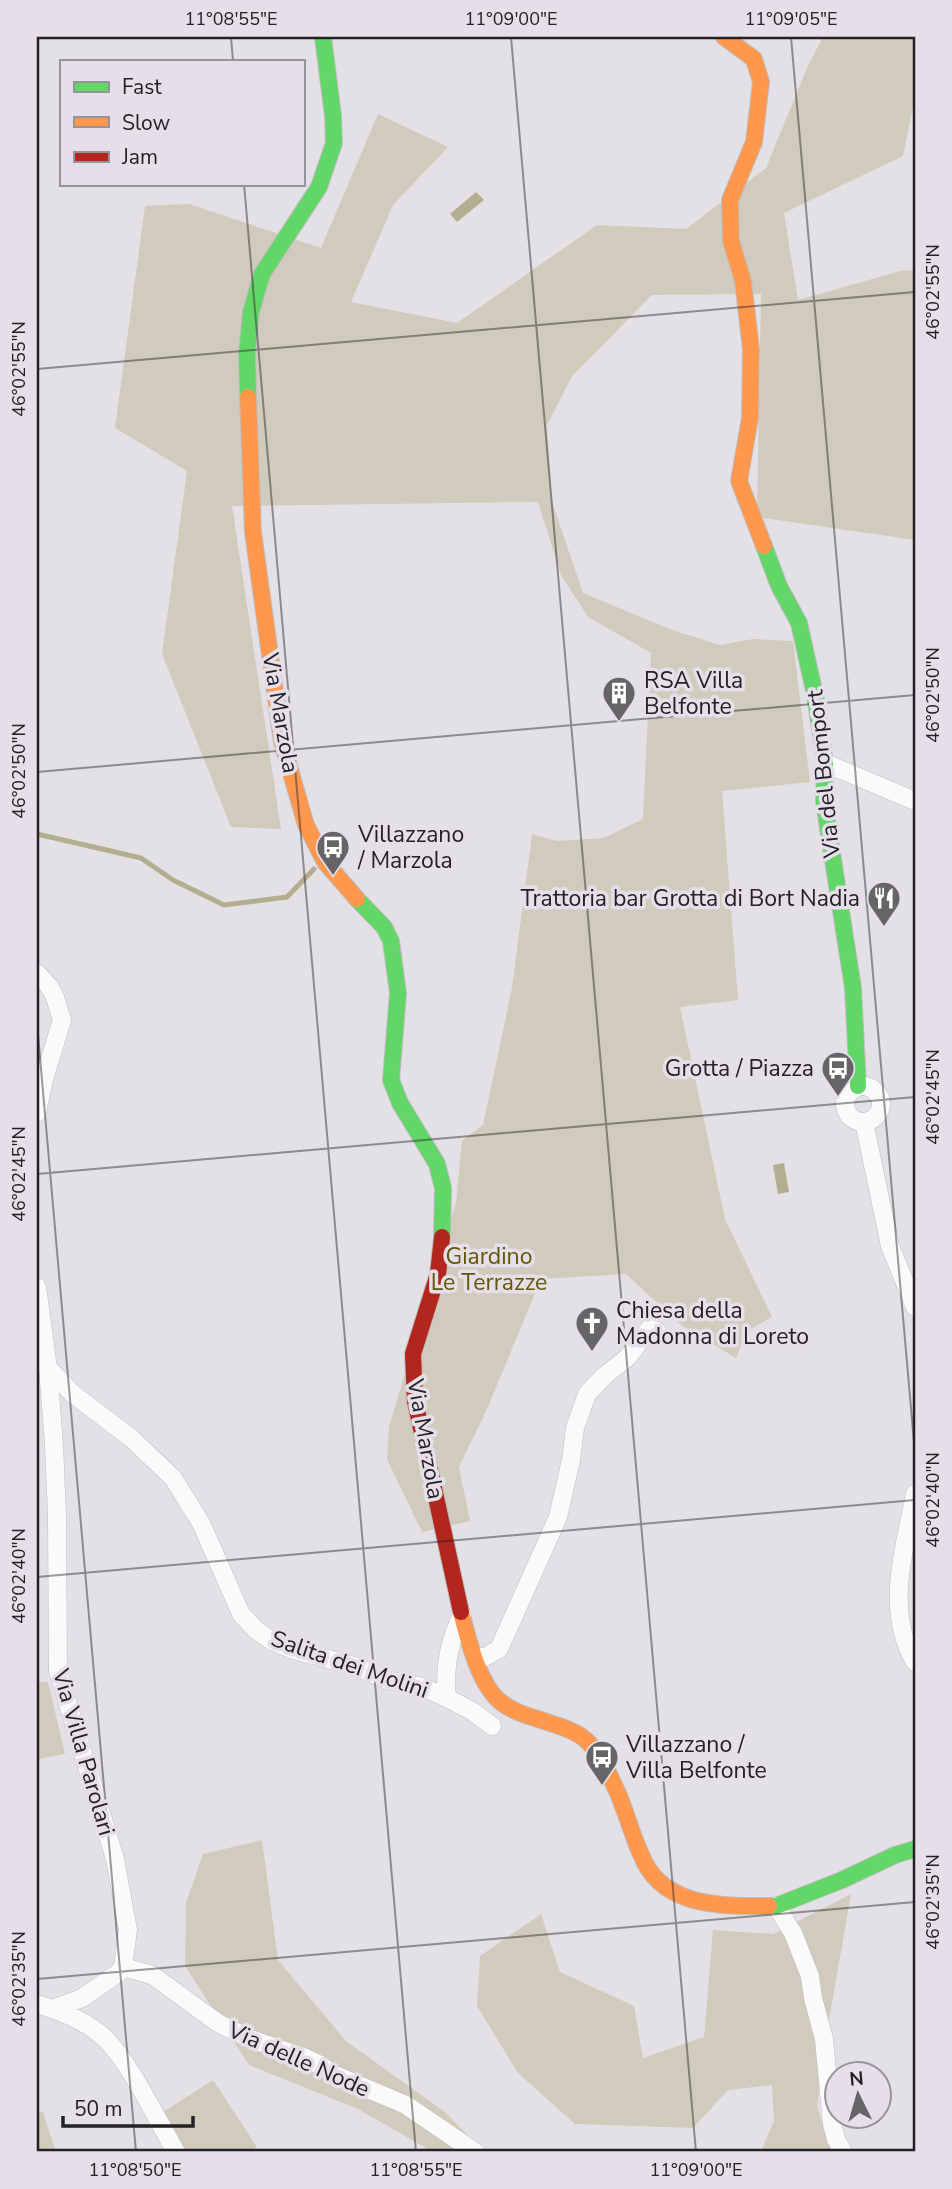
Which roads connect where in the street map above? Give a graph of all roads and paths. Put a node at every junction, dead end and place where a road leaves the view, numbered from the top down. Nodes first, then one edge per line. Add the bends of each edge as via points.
1 (323, 37) edge
2 (724, 37) edge
3 (825, 763) junction
4 (915, 801) edge
5 (37, 973) edge
6 (858, 1086) junction
7 (37, 1113) edge
8 (864, 1122) junction
9 (37, 1287) edge
10 (915, 1307) edge
11 (657, 1331) dead end
12 (48, 1368) junction
13 (915, 1494) edge
14 (462, 1615) junction
15 (475, 1657) junction
16 (915, 1662) edge
17 (447, 1699) junction
18 (492, 1726) dead end
19 (915, 1849) edge
20 (776, 1906) junction
21 (123, 1967) junction
22 (45, 2007) edge
23 (176, 2152) edge
24 (475, 2152) edge
25 (843, 2152) edge

1 - 14 street, Via Marzola via 334,144 319,187 262,274 251,312 247,352 253,532 282,742 306,825 325,862 384,927 391,941 398,993 391,1080 437,1164 443,1188 438,1274 413,1354 415,1401
2 - 3 street, Via del Bomport via 754,59 761,82 754,142 730,200 732,241 743,281 751,349 750,418 739,481 779,586 799,623
3 - 4 street
3 - 6 street, Via del Bomport via 824,802 853,988
5 - 7 street via 55,997 62,1020
6 - 8 street via 849,1092 845,1105 851,1117
6 - 8 street via 875,1090 881,1103 876,1116
8 - 10 street via 890,1246
9 - 12 street
11 - 15 street via 650,1328 627,1358 587,1394 575,1428 558,1517 499,1649
12 - 17 street, Salita dei Molini via 173,1478 201,1523 241,1614 256,1630 292,1649 423,1687
12 - 21 street, Via Villa Parolari via 57,1516 58,1671 115,1859 128,1930
13 - 16 street via 899,1577 900,1615
14 - 15 street, Via Marzola
14 - 17 street, Salita dei Molini via 447,1667
15 - 20 street, Via Marzola via 489,1690 502,1703 584,1738 600,1755 645,1863 657,1881 677,1894 719,1906
17 - 18 street, Salita dei Molini
19 - 20 street, Via Marzola
20 - 25 street via 810,1976 824,2039 832,2124
21 - 22 street via 82,1998
21 - 24 street, Via delle Node via 152,1975 218,2023 250,2039 303,2057 335,2076 406,2105
22 - 23 street via 99,2033 113,2048

